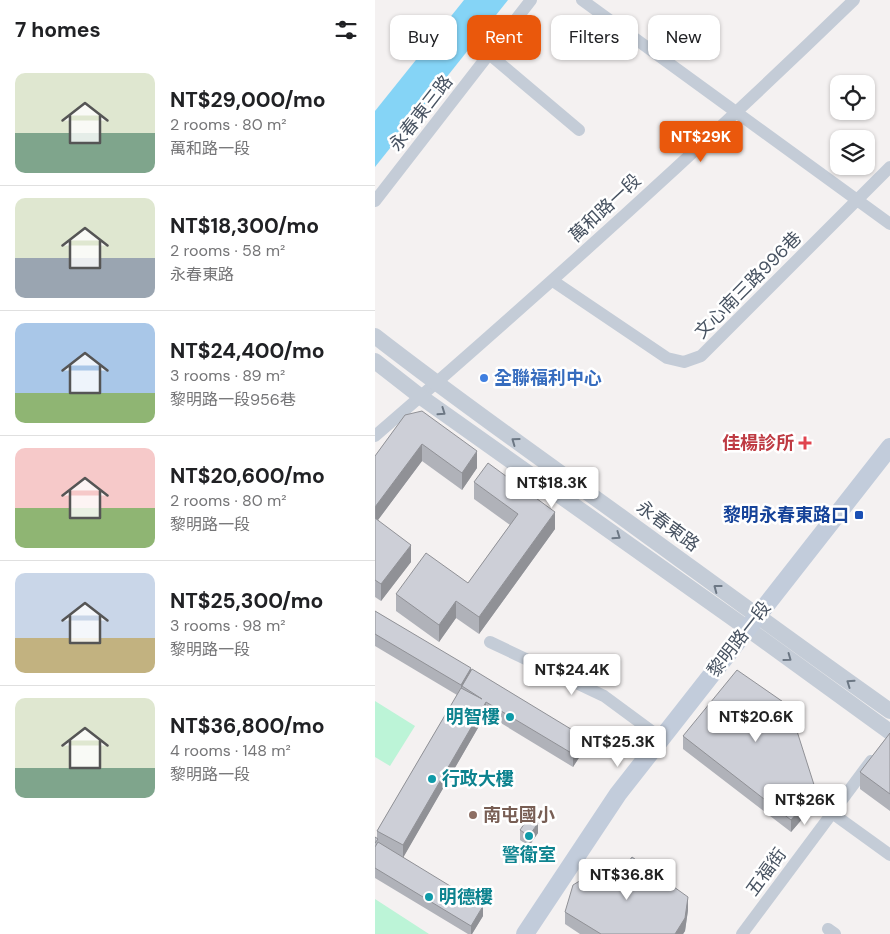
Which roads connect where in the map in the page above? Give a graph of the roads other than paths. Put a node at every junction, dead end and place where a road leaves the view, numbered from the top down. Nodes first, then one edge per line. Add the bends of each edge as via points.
1 (531, 0) edge
2 (582, 0) edge
3 (854, 0) edge
4 (519, 15) edge
5 (484, 60) edge
6 (496, 60) edge
7 (736, 112) junction
8 (579, 130) dead end
9 (890, 167) edge
10 (375, 201) edge
11 (858, 201) junction
12 (890, 224) edge
13 (553, 280) junction
14 (375, 336) edge
15 (375, 361) edge
16 (436, 383) junction
17 (421, 397) junction
18 (375, 436) edge
19 (890, 447) edge
20 (752, 623) junction
21 (490, 642) dead end
22 (890, 711) edge
23 (661, 738) junction
24 (886, 740) edge
25 (833, 813) junction
26 (890, 855) edge
27 (525, 934) edge
28 (742, 934) edge

1 - 4 street, 永春東三路
2 - 7 street
3 - 7 street, 萬和路一段
5 - 10 street, 永春東三路
6 - 8 street
7 - 11 street
7 - 13 street, 萬和路一段
9 - 11 street, 文心南三路996巷
11 - 12 street
11 - 13 street, 文心南三路996巷 via 701,356 684,362 667,358
13 - 16 street, 萬和路一段
14 - 16 street, 永春東路
15 - 17 street, 永春東路
16 - 17 street, 萬和路一段
20 -> 16 street, 永春東路 via 639,530
17 - 18 street, 萬和路一段
17 -> 20 street, 永春東路
19 - 20 main road, 黎明路一段
22 -> 20 street, 永春東路
20 - 23 main road, 黎明路一段
20 -> 24 street, 永春東路
21 - 23 street via 604,696
23 - 27 main road, 黎明路一段 via 618,794
24 - 25 street, 五福街
25 - 26 street
25 - 28 street, 五福街

